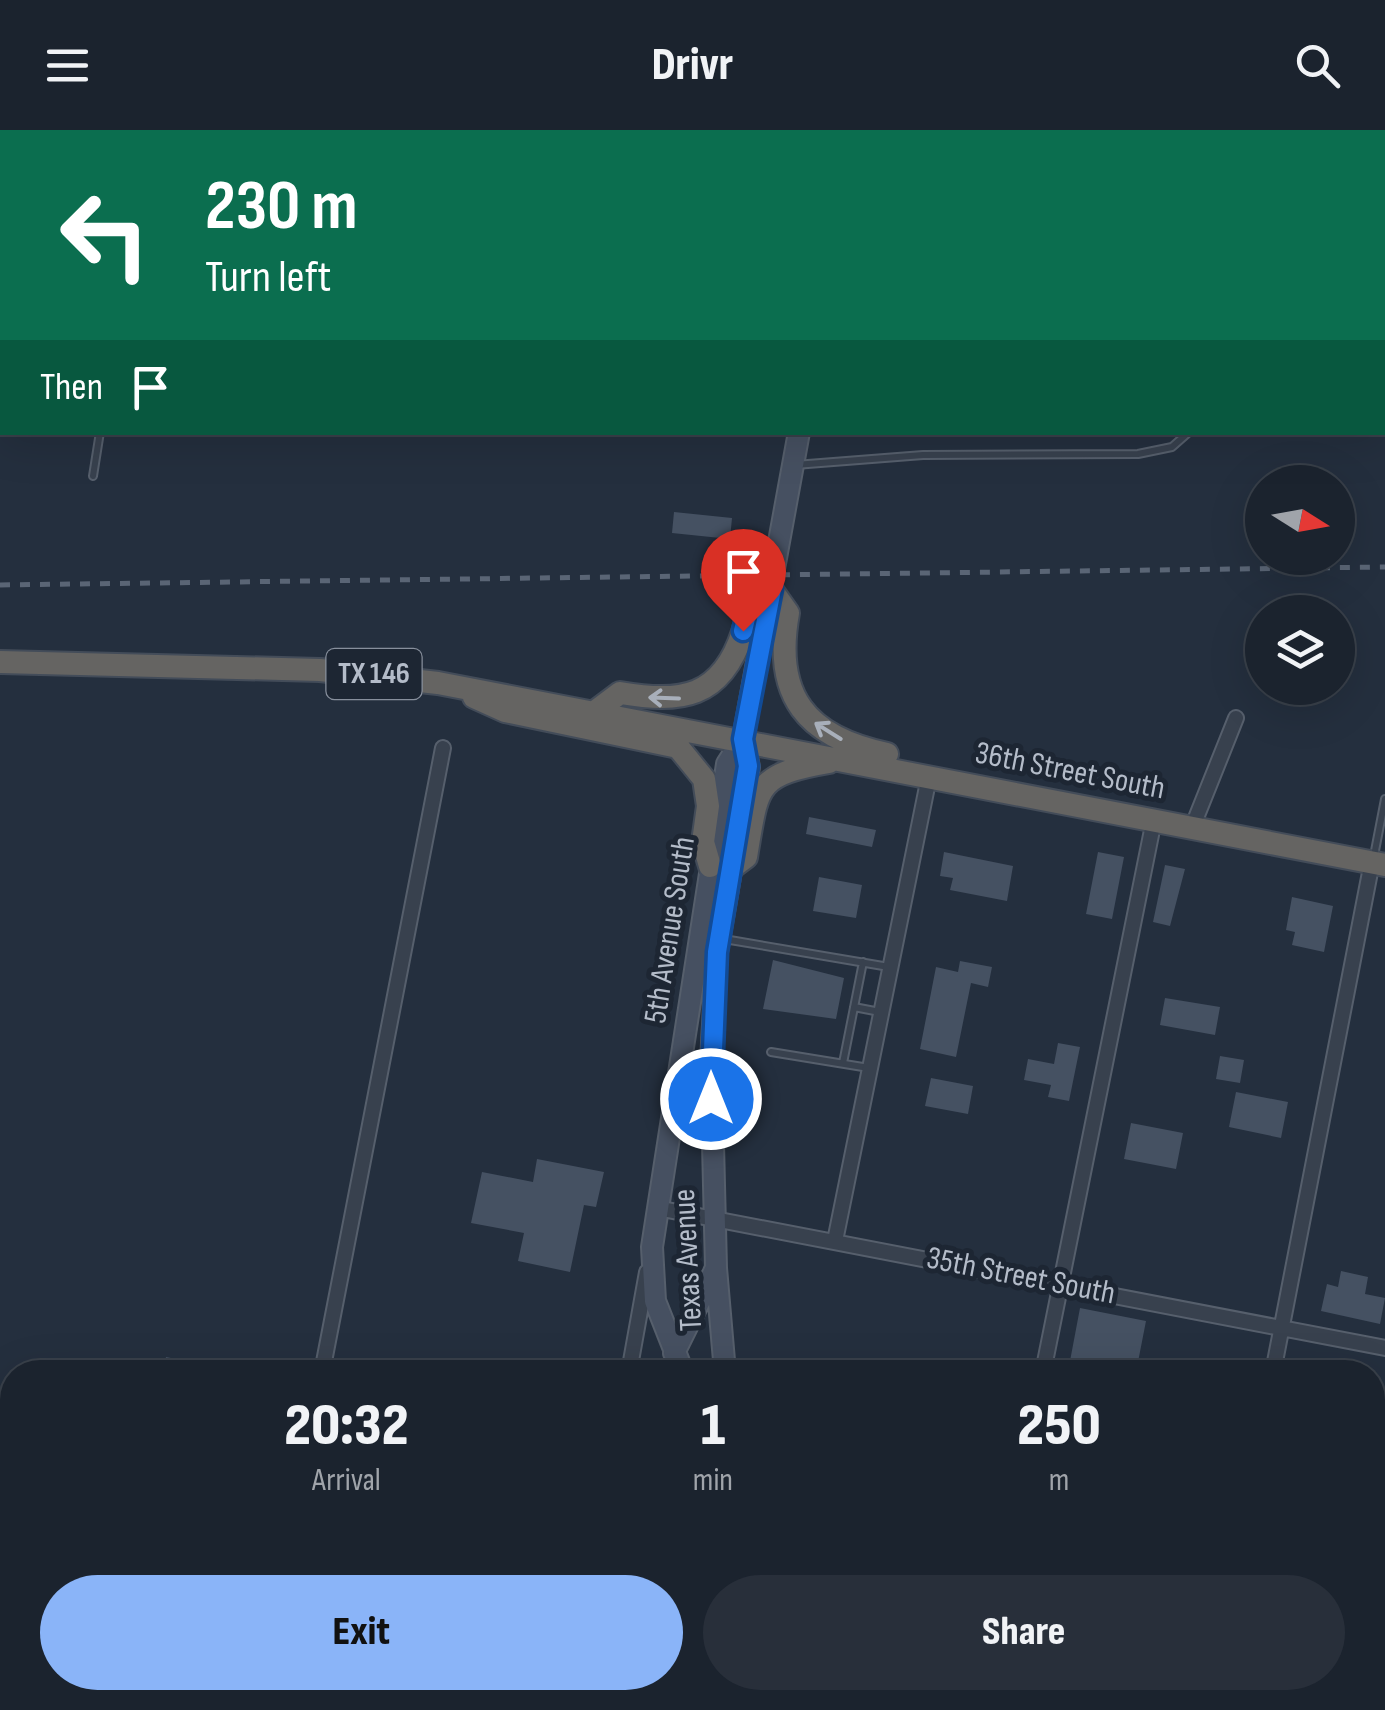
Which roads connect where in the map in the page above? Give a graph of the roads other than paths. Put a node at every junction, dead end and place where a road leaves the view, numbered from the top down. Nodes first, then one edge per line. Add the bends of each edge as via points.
1 (100, 435) edge
2 (799, 435) edge
3 (1185, 435) edge
4 (794, 465) junction
5 (93, 476) dead end
6 (772, 589) junction
7 (0, 662) edge
8 (444, 684) junction
9 (596, 711) junction
10 (1236, 718) dead end
11 (743, 739) junction
12 (443, 748) dead end
13 (842, 760) junction
14 (929, 777) junction
15 (982, 788) junction
16 (1385, 798) edge
17 (1154, 820) junction
18 (1192, 828) junction
19 (1379, 864) edge
20 (720, 867) junction
21 (719, 938) junction
22 (863, 962) junction
23 (891, 967) junction
24 (854, 1007) junction
25 (882, 1013) junction
26 (771, 1052) dead end
27 (843, 1063) junction
28 (870, 1068) junction
29 (657, 1208) junction
30 (715, 1220) junction
31 (835, 1241) junction
32 (652, 1247) junction
33 (716, 1268) junction
34 (1061, 1284) junction
35 (1282, 1328) junction
36 (1385, 1348) edge
37 (324, 1360) edge
38 (631, 1360) edge
39 (672, 1360) edge
40 (677, 1360) edge
41 (724, 1360) edge
42 (1045, 1360) edge
43 (1275, 1360) edge

1 - 5 lane
2 - 4 main road
3 - 4 lane via 1172,447 1138,454 906,456
4 - 6 main road
6 -> 9 highway, TX 146 via 749,605 734,652 706,688 663,700 620,693
6 - 11 main road
15 -> 6 highway via 953,766 853,746 795,705 783,641 788,613
7 - 8 highway, TX 146 via 320,670
8 - 9 highway, TX 146
8 - 20 highway via 504,711 678,748 704,780 702,842
9 - 11 highway, TX 146
10 - 18 street
11 - 13 highway, 36th Street South / TX 146
11 - 20 main road, 5th Avenue South via 727,764
12 - 37 street
13 - 14 highway, 36th Street South / TX 146
13 - 20 highway, TX 146 via 776,774 762,788 746,857
14 - 15 highway, 36th Street South / TX 146
14 - 23 street
15 - 17 highway, 36th Street South / TX 146
16 - 19 lane
17 - 18 highway, 36th Street South / TX 146
17 - 34 street
18 - 19 highway, 36th Street South / TX 146
19 - 35 street
20 - 21 main road, Texas Avenue
20 - 29 main road, 5th Avenue South
21 - 22 lane
21 - 30 main road, Texas Avenue via 711,1061
22 - 23 lane
22 - 24 lane
23 - 25 street
24 - 25 lane
24 - 27 lane
25 - 28 street
26 - 27 lane
27 - 28 lane
28 - 31 street
29 - 30 street, 35th Street South
29 - 32 main road, 5th Avenue South
30 - 31 street, 35th Street South
30 - 33 main road, Texas Avenue
31 - 34 street, 35th Street South
32 - 38 street, 5th Avenue South
32 - 39 main road via 655,1301
33 - 40 main road
33 - 41 main road, Texas Avenue
34 - 35 street, 35th Street South
34 - 42 street
35 - 36 street, 35th Street South
35 - 43 street

